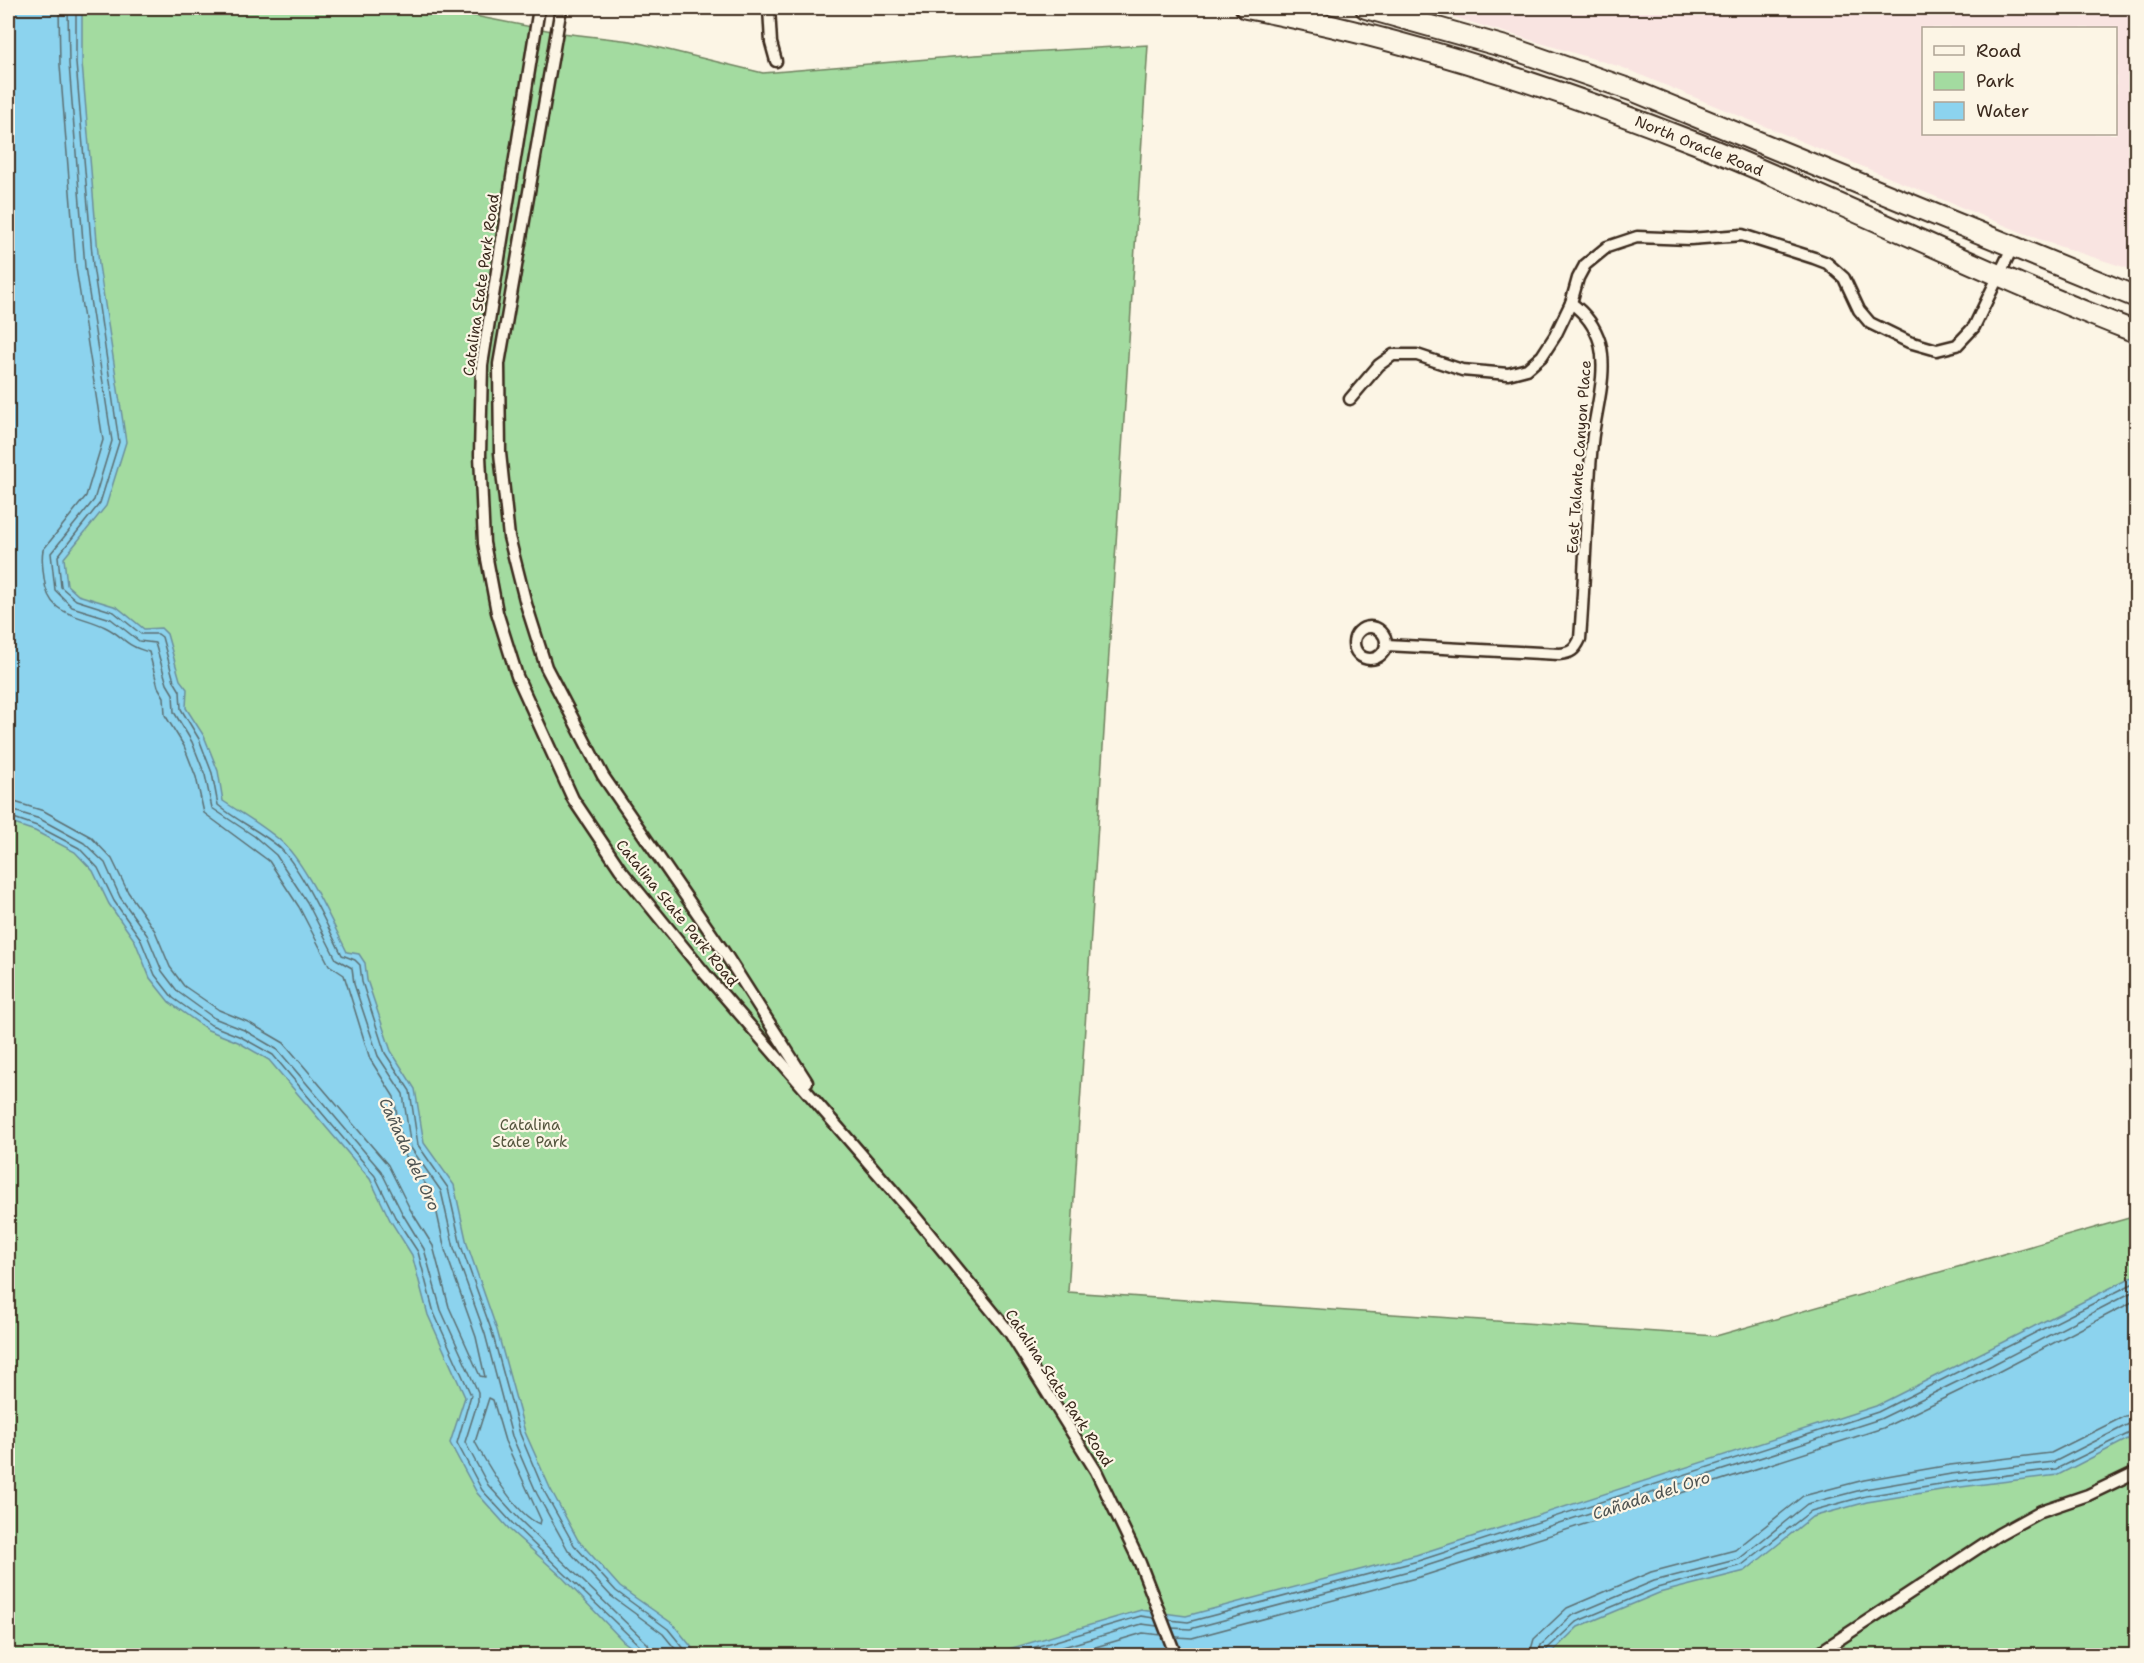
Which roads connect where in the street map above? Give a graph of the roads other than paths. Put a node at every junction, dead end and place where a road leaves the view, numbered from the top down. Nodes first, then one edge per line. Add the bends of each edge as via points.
1 (539, 8) edge
2 (561, 8) edge
3 (769, 8) edge
4 (1246, 8) edge
5 (1366, 8) edge
6 (776, 61) dead end
7 (2012, 248) junction
8 (1999, 275) junction
9 (2136, 297) edge
10 (1571, 303) junction
11 (2136, 332) edge
12 (1350, 399) dead end
13 (1386, 645) dead end
14 (825, 1110) junction
15 (2136, 1472) edge
16 (1176, 1656) edge
17 (1814, 1656) edge

1 - 14 street, Catalina State Park Road via 482,364 480,454 484,543 497,612 517,676 573,799 620,870 656,915
2 - 14 street, Catalina State Park Road via 499,364 500,453 509,537 546,667 603,776 726,955
3 - 6 street
4 - 8 highway, North Oracle Road via 1395,42 1627,117
5 - 7 highway, North Oracle Road via 1516,50 1634,91
7 - 8 street
7 - 9 highway, North Oracle Road
8 - 10 street via 1974,327 1957,345 1938,350 1909,342 1870,323 1859,310 1844,278 1827,263 1742,235 1690,239 1652,236 1616,242 1585,265
8 - 11 highway, North Oracle Road
10 - 12 street via 1549,346 1527,369 1508,374 1462,370 1417,355 1400,354 1379,365
10 - 13 street, East Talante Canyon Place via 1594,329 1600,343 1602,372 1592,442 1581,627 1576,648 1569,654 1558,654
14 - 16 street, Catalina State Park Road via 1010,1333 1096,1471 1140,1563
15 - 17 street via 2088,1495 2041,1511 1999,1534

